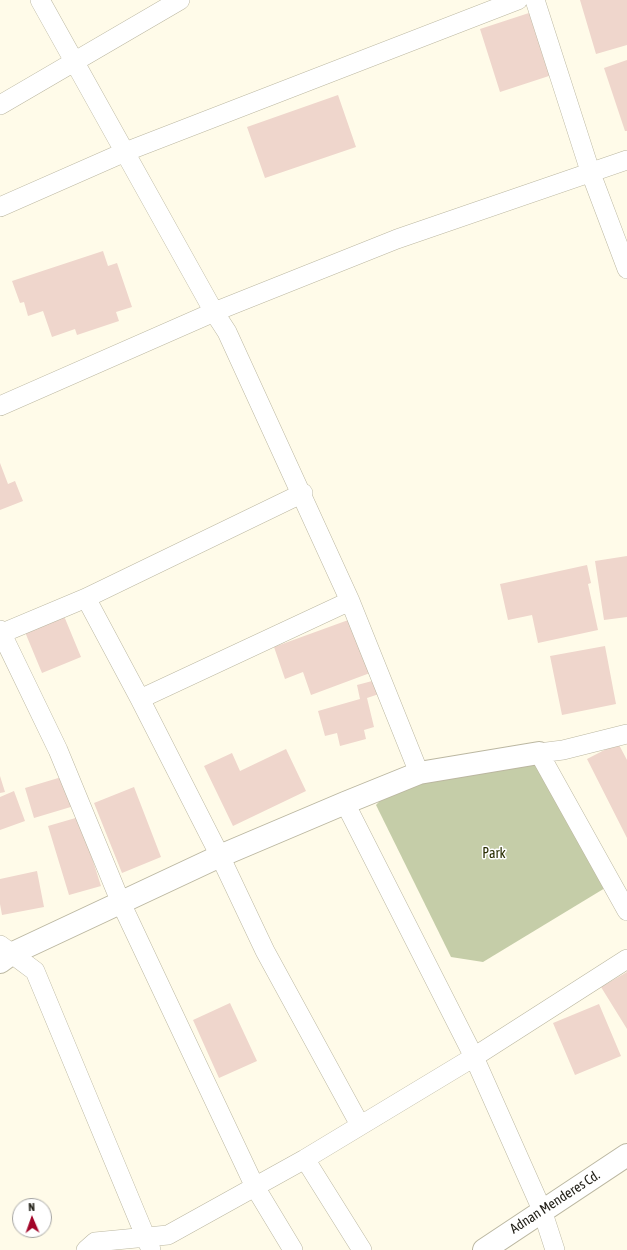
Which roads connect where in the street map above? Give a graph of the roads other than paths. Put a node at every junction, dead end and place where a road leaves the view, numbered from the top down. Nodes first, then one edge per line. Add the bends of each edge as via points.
1 (40, 0) edge
2 (180, 0) edge
3 (518, 0) edge
4 (535, 0) edge
5 (74, 63) junction
6 (0, 105) edge
7 (125, 152) junction
8 (627, 160) edge
9 (590, 171) junction
10 (0, 207) edge
11 (627, 269) edge
12 (214, 312) junction
13 (0, 406) edge
14 (303, 494) junction
15 (86, 598) junction
16 (350, 601) junction
17 (0, 632) edge
18 (140, 699) junction
19 (627, 734) edge
20 (539, 753) junction
21 (419, 773) junction
22 (345, 802) junction
23 (220, 856) junction
24 (121, 903) junction
25 (627, 911) edge
26 (4, 954) edge
27 (627, 959) edge
28 (474, 1057) junction
29 (360, 1125) junction
30 (627, 1155) edge
31 (305, 1159) junction
32 (255, 1187) junction
33 (542, 1210) junction
34 (148, 1243) edge
35 (86, 1250) edge
36 (293, 1250) edge
37 (362, 1250) edge
38 (484, 1250) edge
39 (555, 1250) edge

1 - 5 street
2 - 5 street
3 - 7 street
4 - 9 street
5 - 6 street
5 - 7 street
7 - 10 street
7 - 12 street
8 - 9 street
9 - 11 street
9 - 12 street via 397,239
12 - 13 street
12 - 14 street via 227,332
14 - 15 street
14 - 16 street
15 - 17 street
15 - 18 street
16 - 18 street
16 - 21 street
17 - 24 street via 58,750
18 - 23 street
19 - 20 street via 564,750
20 - 21 street
20 - 25 street
21 - 22 street
22 - 23 street
22 - 28 street
23 - 24 street
23 - 29 street via 265,951
24 - 26 street
24 - 32 street
26 - 34 street via 35,971
27 - 28 street
28 - 29 street
28 - 33 street
29 - 31 street
30 - 33 street, Adnan Menderes Cd.
31 - 32 street
31 - 37 street
32 - 34 street via 168,1235
32 - 36 street
33 - 38 street, Adnan Menderes Cd.
33 - 39 street
34 - 35 street via 95,1242

